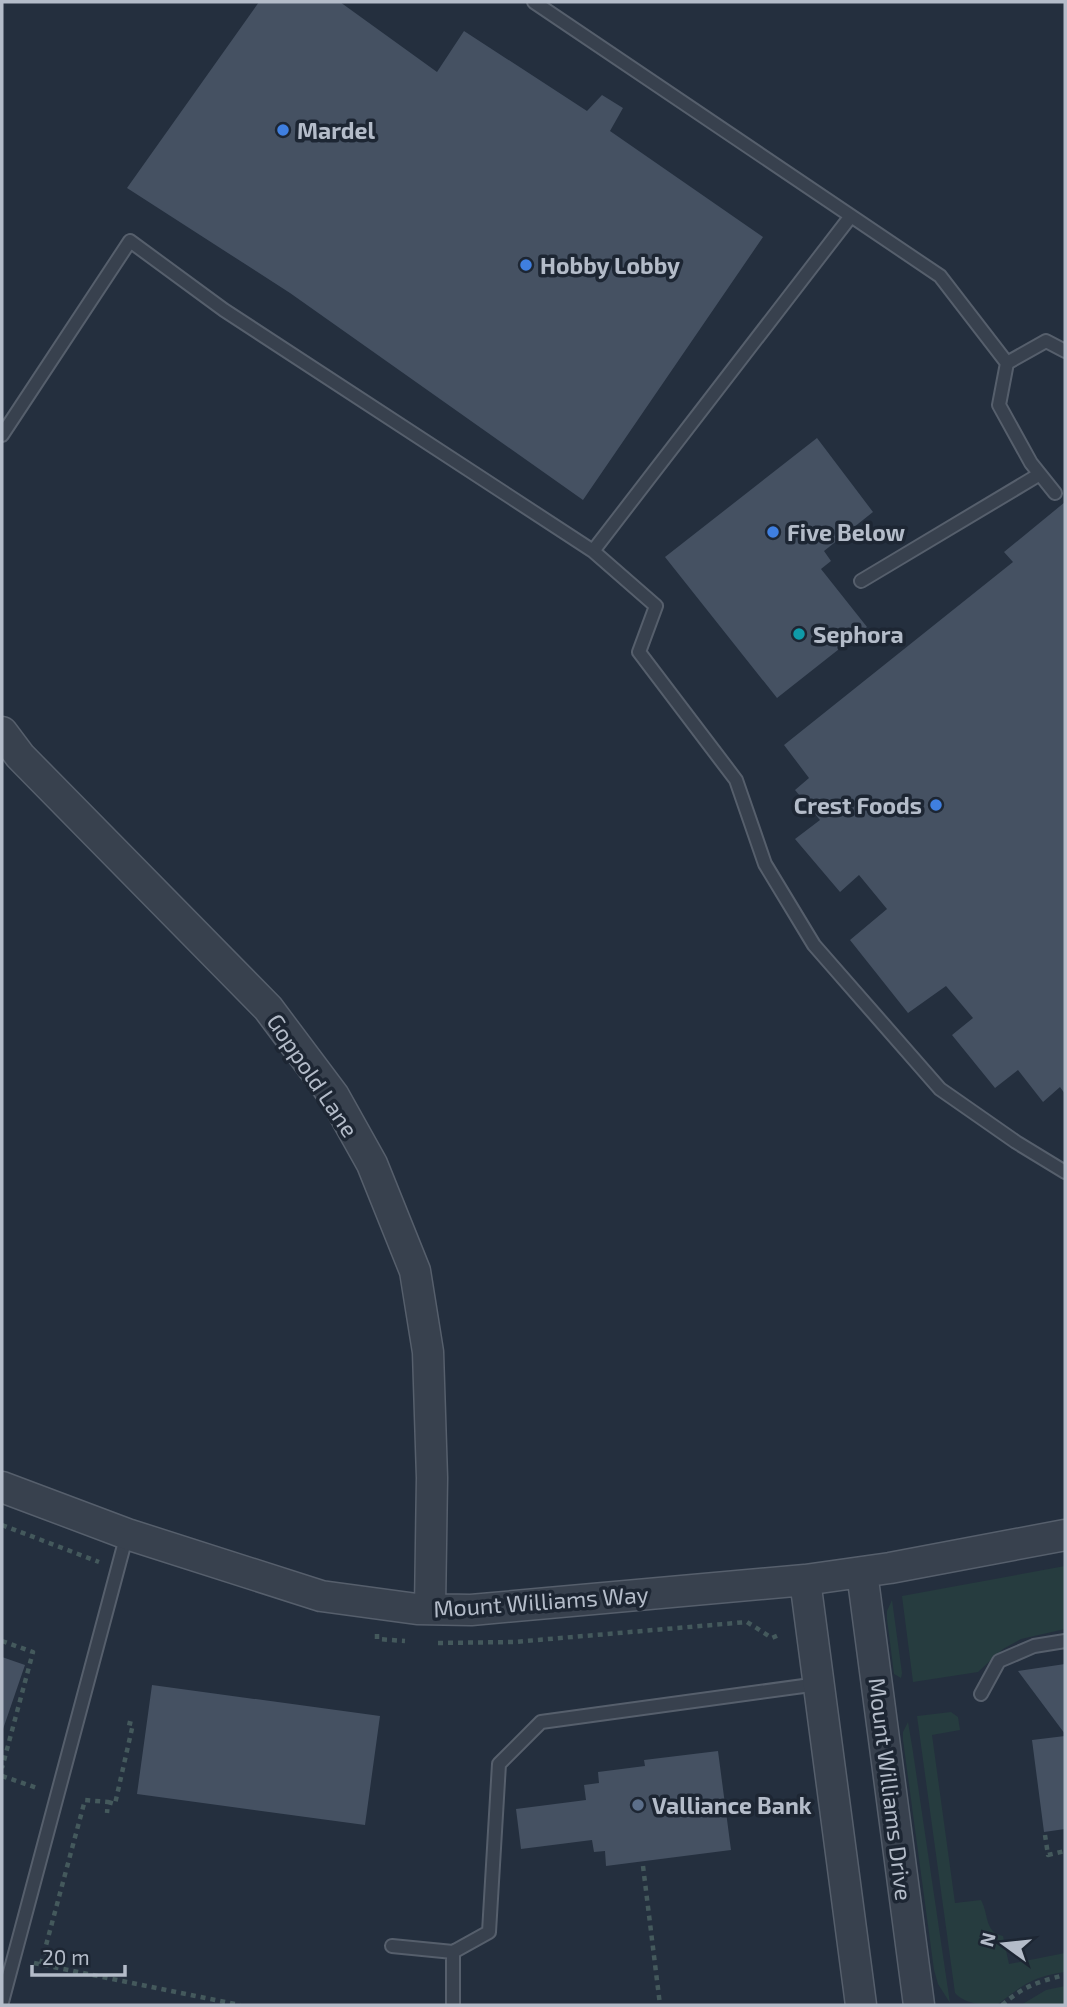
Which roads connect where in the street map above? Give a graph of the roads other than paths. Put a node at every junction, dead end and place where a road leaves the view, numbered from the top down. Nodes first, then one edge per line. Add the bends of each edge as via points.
1 (534, 2) edge
2 (851, 216) junction
3 (1065, 351) edge
4 (1007, 363) junction
5 (2, 435) edge
6 (1040, 474) junction
7 (1055, 493) dead end
8 (593, 551) junction
9 (861, 581) dead end
10 (2, 732) edge
11 (11, 752) edge
12 (1065, 1172) edge
13 (2, 1487) edge
14 (127, 1534) junction
15 (1065, 1535) edge
16 (862, 1572) junction
17 (805, 1580) junction
18 (430, 1609) junction
19 (1065, 1641) edge
20 (820, 1683) junction
21 (981, 1694) dead end
22 (392, 1946) dead end
23 (453, 1952) junction
24 (2, 2002) edge
25 (453, 2005) edge
26 (860, 2005) edge
27 (919, 2005) edge

1 - 2 lane
2 - 4 lane via 940,276
2 - 8 lane
3 - 4 lane via 1046,341
4 - 6 lane via 999,405
5 - 8 lane via 130,241 224,310
6 - 7 lane
6 - 9 lane
8 - 12 lane via 656,606 639,652 736,780 765,864 814,945 940,1089
10 - 11 street, Goppold Lane
11 - 18 street, Goppold Lane via 268,1008 334,1096 372,1164 415,1271 428,1352
13 - 14 street, Mount Williams Way
14 - 18 street, Mount Williams Way via 321,1596
14 - 24 lane
15 - 16 street
16 - 17 street, Mount Williams Way
16 - 27 street, Mount Williams Drive
17 - 18 street, Mount Williams Way via 471,1610
17 - 20 street
19 - 21 lane via 1034,1646 999,1661
20 - 23 lane via 541,1722 499,1763 489,1932
20 - 26 street
22 - 23 lane
23 - 25 lane

